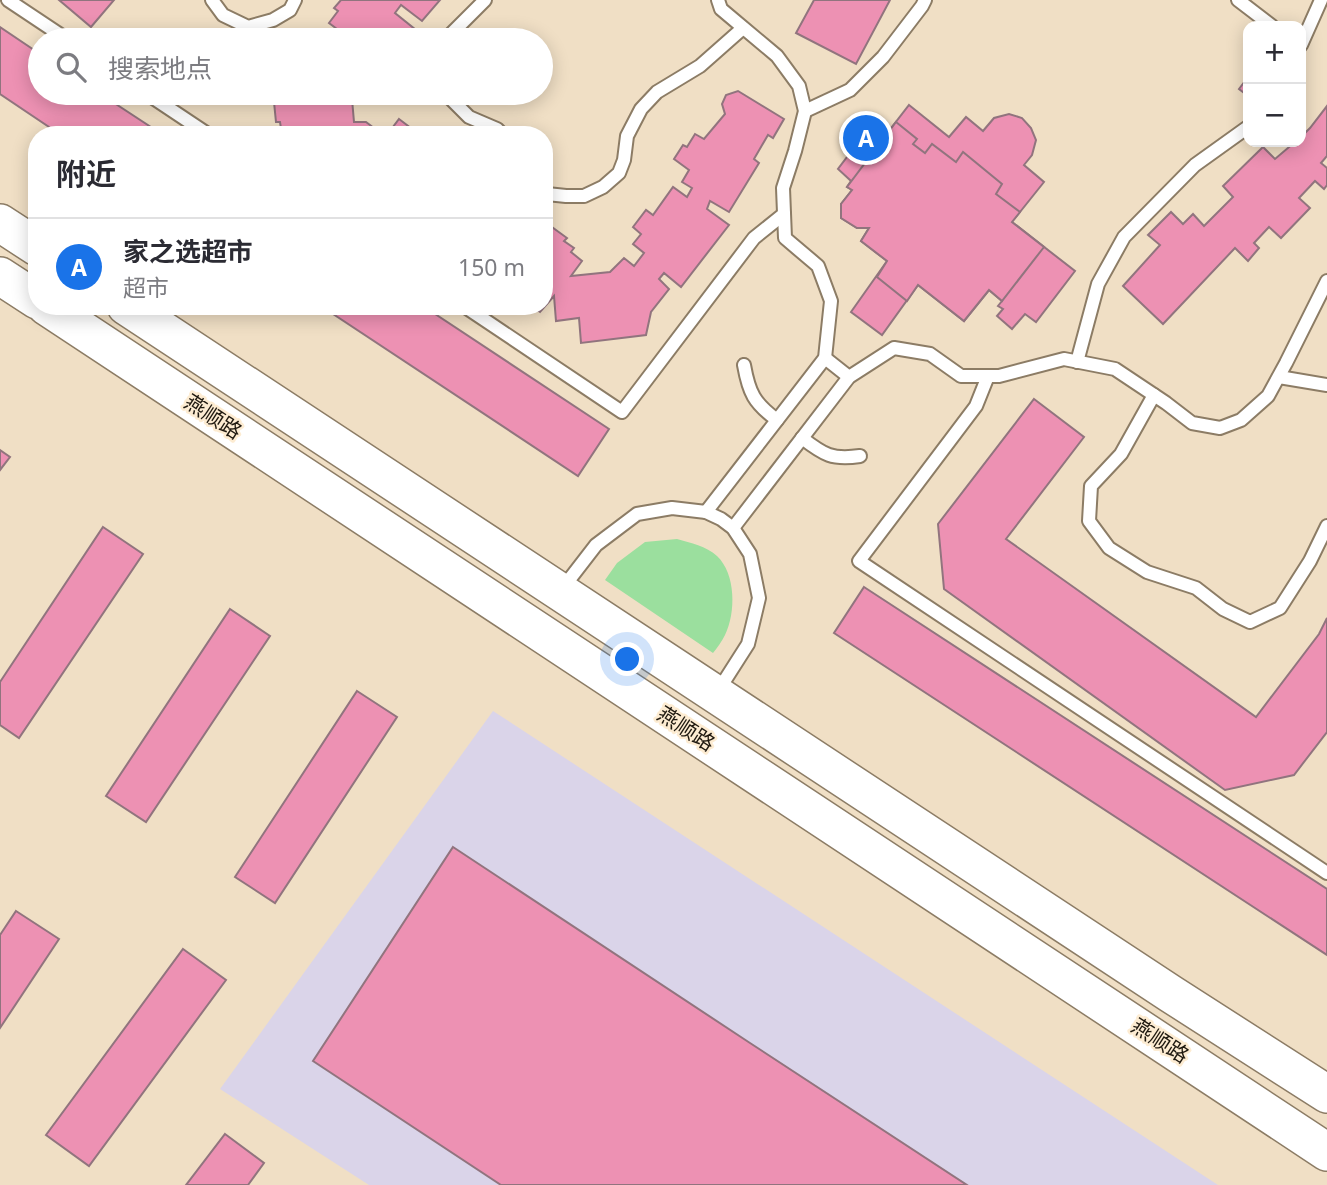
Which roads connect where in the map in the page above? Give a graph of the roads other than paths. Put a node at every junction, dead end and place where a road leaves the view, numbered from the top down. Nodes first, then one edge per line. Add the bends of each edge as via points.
1 (8, 0) edge
2 (212, 0) edge
3 (295, 0) edge
4 (485, 0) edge
5 (718, 0) edge
6 (925, 0) edge
7 (1238, 0) edge
8 (1321, 0) edge
9 (1265, 21) edge
10 (50, 28) edge
11 (457, 28) edge
12 (743, 28) junction
13 (1306, 34) edge
14 (164, 105) edge
15 (457, 105) edge
16 (805, 111) junction
17 (196, 126) edge
18 (490, 126) edge
19 (1243, 131) edge
20 (553, 195) edge
21 (784, 214) junction
22 (0, 223) edge
23 (28, 241) edge
24 (0, 276) edge
25 (1327, 281) edge
26 (28, 294) edge
27 (60, 315) edge
28 (140, 315) edge
29 (477, 315) edge
30 (825, 358) junction
31 (1077, 362) junction
32 (744, 365) dead end
33 (988, 376) junction
34 (849, 377) junction
35 (1279, 377) junction
36 (1327, 385) edge
37 (1154, 395) junction
38 (777, 420) junction
39 (802, 438) junction
40 (860, 456) dead end
41 (706, 513) junction
42 (1327, 526) edge
43 (733, 528) junction
44 (560, 592) junction
45 (716, 694) junction
46 (1327, 873) edge
47 (1327, 1094) edge
48 (1327, 1152) edge

1 - 10 lane
2 - 3 lane via 223,15 248,27 282,15
4 - 11 lane
5 - 12 lane via 720,9
6 - 16 lane via 883,57 850,90
7 - 9 lane
8 - 13 lane
12 - 16 lane via 777,56 799,86
12 - 20 lane via 641,108 627,136 619,173 584,196
14 - 17 lane
15 - 18 lane via 469,117
16 - 21 lane via 783,188
19 - 31 lane via 1195,165 1124,237 1098,284
21 - 29 lane via 754,238 622,412
21 - 30 lane via 785,238 818,266 831,302
22 - 23 main road
24 - 26 main road
25 - 35 lane
27 - 48 main road, 燕顺路
28 - 44 main road
30 - 34 lane
30 - 38 lane
31 - 33 lane via 1064,359
31 - 37 lane via 1115,369
32 - 38 lane via 748,387 760,407
33 - 34 lane via 961,376 930,354 894,348
33 - 46 lane via 976,406 859,561
34 - 39 lane
35 - 36 lane
35 - 37 lane via 1268,396 1241,420 1220,428 1192,423
37 - 42 lane via 1121,454 1091,486 1089,522 1109,548 1147,572 1196,589 1250,622 1280,608
38 - 41 lane
39 - 40 lane via 821,452 842,459
39 - 43 lane
41 - 43 lane
41 - 44 lane via 672,508 637,514 596,545
43 - 45 lane via 750,554 759,598 748,645
44 - 45 main road
45 - 47 main road

